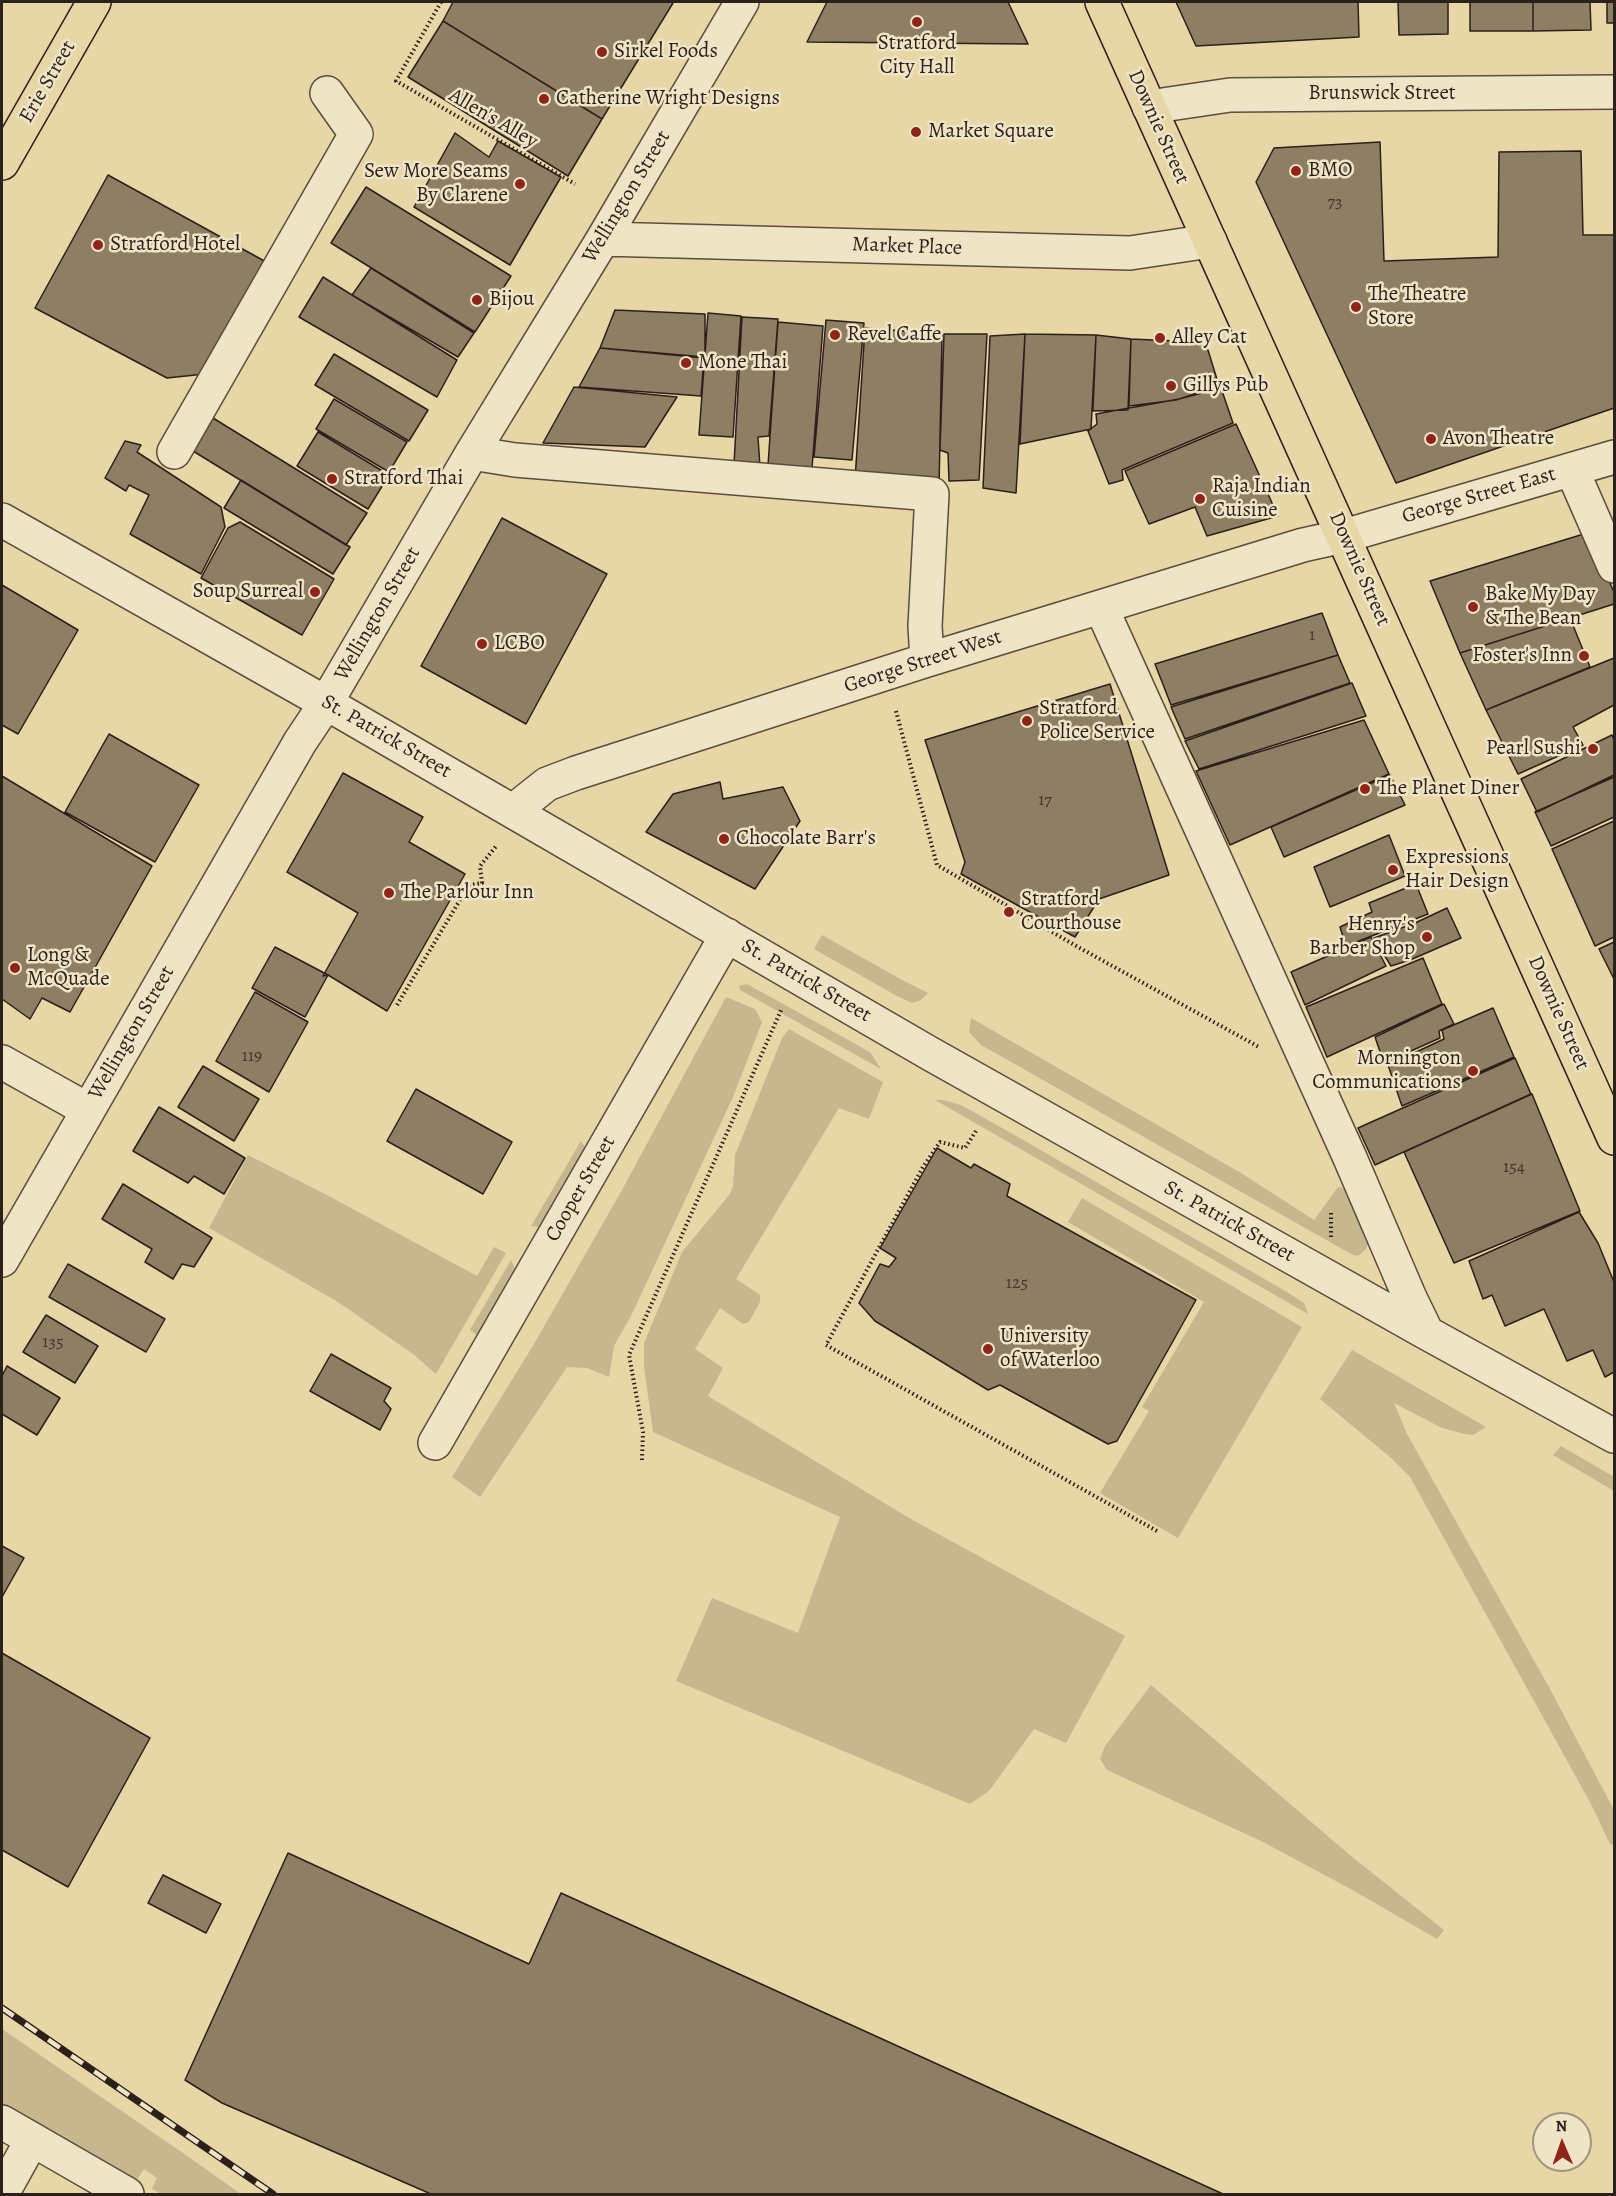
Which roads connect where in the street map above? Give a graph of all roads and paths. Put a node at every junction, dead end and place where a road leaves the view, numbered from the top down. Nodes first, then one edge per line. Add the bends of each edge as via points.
1 (94, 2) edge
2 (441, 2) edge
3 (742, 2) edge
4 (1102, 2) edge
5 (1614, 92) edge
6 (327, 93) dead end
7 (1149, 107) junction
8 (2, 163) edge
9 (576, 184) dead end
10 (603, 239) junction
11 (1210, 241) junction
12 (174, 452) dead end
13 (472, 453) junction
14 (1614, 457) edge
15 (1572, 470) junction
16 (2, 520) edge
17 (1344, 536) junction
18 (1614, 566) edge
19 (1101, 608) junction
20 (927, 660) junction
21 (326, 703) junction
22 (896, 711) dead end
23 (513, 811) junction
24 (497, 844) dead end
25 (726, 935) junction
26 (794, 974) junction
27 (397, 1005) dead end
28 (1262, 1049) dead end
29 (2, 1062) edge
30 (88, 1110) junction
31 (975, 1131) dead end
32 (1614, 1138) edge
33 (2, 1260) edge
34 (1427, 1333) junction
35 (1614, 1436) edge
36 (435, 1443) dead end
37 (642, 1460) dead end
38 (1156, 1532) dead end
39 (2, 2122) edge
40 (32, 2140) junction
41 (2, 2194) edge
42 (127, 2194) edge

1 - 8 main road, Erie Street
2 - 9 path, Allen's Alley via 396,81
3 - 10 street, Wellington Street
4 - 7 main road, Downie Street
5 - 7 street, Brunswick Street via 1230,95
6 - 12 street via 356,134
7 - 11 main road, Downie Street
10 - 11 street, Market Place via 1130,253
10 - 13 street, Wellington Street
11 - 17 main road, Downie Street
13 - 20 street via 515,460 932,494 925,626
13 - 21 street, Wellington Street
14 - 15 street, George Street East
15 - 17 street, George Street East
15 - 18 street
16 - 21 street, St. Patrick Street
17 - 19 street, George Street West via 1303,545
17 - 32 main road, Downie Street
19 - 20 street, George Street West
19 - 34 street
20 - 23 street, George Street West via 576,773 547,784
21 - 23 street, St. Patrick Street
21 - 30 street, Wellington Street
22 - 28 path via 938,865
23 - 25 street, St. Patrick Street
24 - 27 path via 480,866 482,884 469,885
25 - 26 street, St. Patrick Street
25 - 36 street, Cooper Street
26 - 34 street, St. Patrick Street
26 - 37 path via 778,1019 629,1355 643,1432
29 - 30 street
30 - 33 street, Wellington Street
31 - 38 path via 964,1148 940,1142 922,1167 826,1345
34 - 35 street, St. Patrick Street
39 - 40 street
40 - 41 street
40 - 42 street

